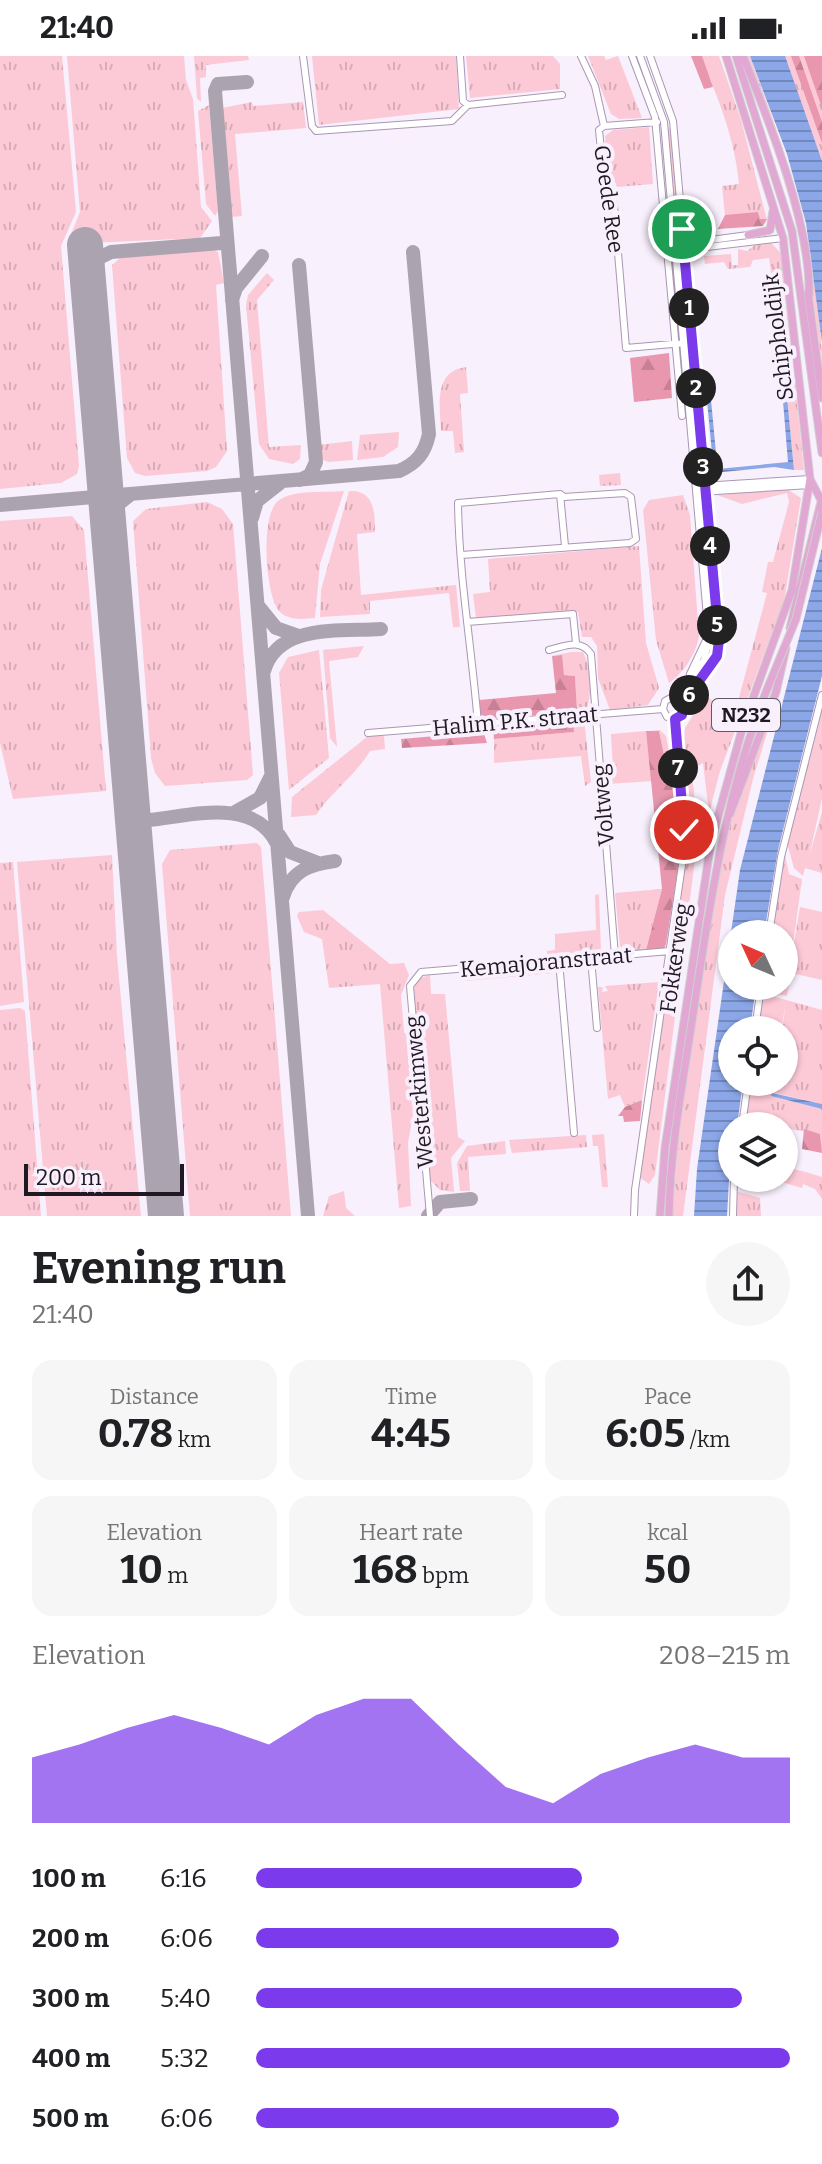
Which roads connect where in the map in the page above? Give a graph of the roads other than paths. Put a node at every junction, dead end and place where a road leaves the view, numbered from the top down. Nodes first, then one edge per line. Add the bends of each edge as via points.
1 (303, 56) edge
2 (460, 56) edge
3 (581, 56) edge
4 (632, 56) edge
5 (640, 56) edge
6 (650, 56) edge
7 (726, 56) edge
8 (736, 56) edge
9 (743, 56) edge
10 (562, 95) dead end
11 (468, 105) junction
12 (673, 121) junction
13 (660, 122) junction
14 (604, 126) junction
15 (774, 168) junction
16 (770, 189) junction
17 (788, 218) junction
18 (748, 235) joint
19 (783, 238) junction
20 (684, 246) junction
21 (675, 248) junction
22 (809, 298) junction
23 (683, 343) junction
24 (692, 343) junction
25 (675, 344) junction
26 (686, 376) junction
27 (695, 376) junction
28 (822, 398) edge
29 (682, 416) dead end
30 (822, 453) edge
31 (702, 454) junction
32 (693, 455) junction
33 (816, 483) edge
34 (704, 489) junction
35 (560, 494) junction
36 (821, 499) edge
37 (822, 512) edge
38 (565, 546) junction
39 (461, 555) junction
40 (467, 622) junction
41 (709, 634) junction
42 (576, 643) junction
43 (549, 650) dead end
44 (690, 678) junction
45 (822, 695) edge
46 (676, 697) junction
47 (684, 702) junction
48 (663, 709) junction
49 (596, 715) junction
50 (675, 719) junction
51 (478, 724) junction
52 (368, 733) dead end
53 (725, 823) junction
54 (771, 920) edge
55 (670, 951) junction
56 (615, 956) junction
57 (591, 958) junction
58 (559, 961) junction
59 (421, 972) joint
60 (597, 1028) dead end
61 (574, 1133) dead end
62 (734, 1192) edge
63 (430, 1216) edge
64 (634, 1216) edge
65 (660, 1216) edge
66 (669, 1216) edge
67 (733, 1216) edge

1 - 11 street via 315,131 452,121
2 - 11 street via 463,101
3 - 14 street, Goede Ree
4 - 13 street
5 - 13 street
6 - 12 street
7 - 16 main road, Schipholdijk / N232
8 - 15 main road
9 - 22 main road via 794,204
10 - 11 street
12 - 13 street
12 - 20 street
13 - 14 street
13 - 21 street
13 - 25 street
14 - 25 street, Goede Ree via 600,143 604,181 614,205 626,348
15 - 17 main road
15 - 22 main road via 791,210
16 - 18 main road via 773,227
16 - 19 main road, Schipholdijk / N232
17 - 19 main road
17 - 30 main road
18 - 20 street
19 - 20 street
19 - 33 main road, Schipholdijk / N232
20 - 21 street
20 - 24 street
21 - 23 street
22 - 28 main road
23 - 24 street
23 - 25 street
23 - 26 street
24 - 27 street
25 - 29 street
26 - 27 street
26 - 32 street
27 - 31 street
31 - 32 street
31 - 34 street
32 - 34 street
33 - 34 street
33 - 36 main road, N232
33 - 65 main road, Fokkerweg / N232 via 788,602 746,716 711,842 665,1148
34 - 41 street
34 - 47 street via 718,651
35 - 38 street
35 - 38 street via 629,494 636,539
35 - 39 street via 458,503
36 - 53 main road, N232 via 779,683
37 - 53 main road, Fokkerweg / N232, bridge via 796,619 748,741
38 - 39 street
39 - 40 street
40 - 42 street via 573,614
40 - 51 street
41 - 44 street
41 - 44 street via 706,654
42 - 43 street
42 - 49 street, Voltweg via 591,654
44 - 46 street
45 - 54 street via 781,857
46 - 47 street
46 - 48 street via 665,701
47 - 50 street via 684,712
48 - 49 street, Halim P.K. straat
48 - 50 street
49 - 51 street, Halim P.K. straat
49 - 56 street, Voltweg
50 - 55 street via 684,851
51 - 52 street, Halim P.K. straat
53 - 66 main road, Fokkerweg / N232 via 673,1149
55 - 56 street, Kemajoranstraat
55 - 64 street
56 - 57 street, Kemajoranstraat
57 - 58 street, Kemajoranstraat
57 - 60 street
58 - 59 street, Kemajoranstraat
58 - 61 street
59 - 63 street, Westerkimweg via 410,986
62 - 67 street

